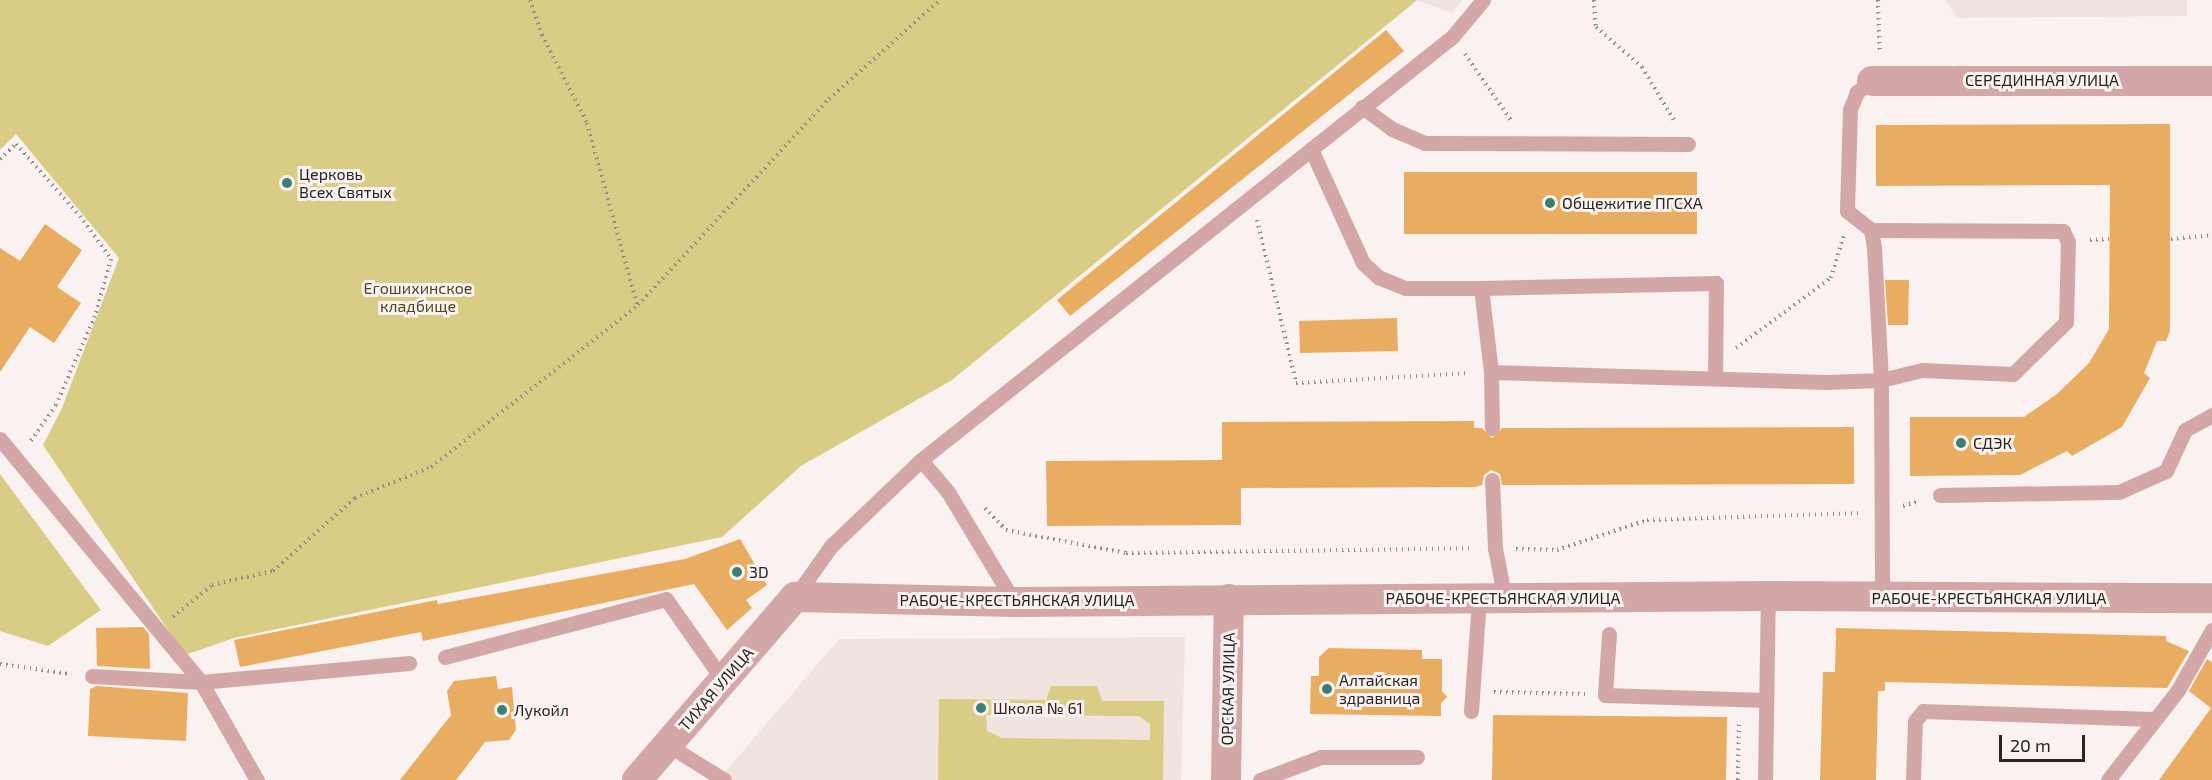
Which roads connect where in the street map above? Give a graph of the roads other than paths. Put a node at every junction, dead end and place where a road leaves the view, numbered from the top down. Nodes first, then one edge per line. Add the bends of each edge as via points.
1 (1483, 0) edge
2 (1877, 80) joint
3 (2212, 81) edge
4 (1362, 107) junction
5 (1688, 144) road end
6 (1311, 149) junction
7 (1871, 230) junction
8 (1481, 288) junction
9 (1491, 372) junction
10 (1715, 378) junction
11 (1881, 380) junction
12 (2212, 415) edge
13 (1492, 428) dead end
14 (0, 439) edge
15 (921, 460) junction
16 (1492, 480) dead end
17 (1940, 495) road end
18 (1768, 596) junction
19 (795, 597) junction
20 (1882, 597) junction
21 (2212, 598) edge
22 (1229, 599) junction
23 (1492, 600) junction
24 (1014, 602) junction
25 (2212, 630) edge
26 (1609, 634) dead end
27 (445, 657) dead end
28 (409, 663) dead end
29 (92, 676) road end
30 (723, 680) junction
31 (201, 682) junction
32 (1766, 700) junction
33 (1471, 711) dead end
34 (2152, 719) junction
35 (668, 745) junction
36 (1417, 757) dead end
37 (257, 780) edge
38 (637, 780) edge
39 (724, 780) edge
40 (1226, 780) edge
41 (1260, 780) edge
42 (1765, 780) edge
43 (1912, 780) edge
44 (2108, 780) edge

1 - 4 lane via 1452,37
2 - 3 street, СЕРЕДИННАЯ УЛИЦА
2 - 7 lane via 1857,92 1850,109 1847,211
4 - 5 lane via 1392,129 1425,143
4 - 6 lane
6 - 8 lane via 1363,263 1378,277 1405,288
6 - 15 lane
7 - 11 lane
7 - 11 lane via 2063,231 2068,242 2066,322 2013,374 1922,370
8 - 9 lane
8 - 10 lane via 1716,283
9 - 10 lane
9 - 13 lane
10 - 11 lane
11 - 20 lane
12 - 17 lane via 2185,430 2166,471 2118,492
14 - 31 lane
15 - 19 lane via 831,546
15 - 24 lane via 948,492
16 - 23 lane
18 - 20 street, РАБОЧЕ-КРЕСТЬЯНСКАЯ УЛИЦА
18 - 23 street, РАБОЧЕ-КРЕСТЬЯНСКАЯ УЛИЦА
18 - 32 lane
19 - 24 street, РАБОЧЕ-КРЕСТЬЯНСКАЯ УЛИЦА
19 - 30 street, ТИХАЯ УЛИЦА
20 - 21 street, РАБОЧЕ-КРЕСТЬЯНСКАЯ УЛИЦА
22 - 23 street, РАБОЧЕ-КРЕСТЬЯНСКАЯ УЛИЦА
22 - 24 street, РАБОЧЕ-КРЕСТЬЯНСКАЯ УЛИЦА
22 - 40 street, ОРСКАЯ УЛИЦА
23 - 33 lane
25 - 34 lane via 2178,690
26 - 32 lane via 1605,695
27 - 30 lane via 666,599
28 - 31 lane
29 - 31 lane
30 - 35 street, ТИХАЯ УЛИЦА
31 - 37 lane
32 - 42 lane
34 - 43 lane via 1923,711 1914,721
34 - 44 lane
35 - 38 street, ТИХАЯ УЛИЦА
35 - 39 lane
36 - 41 lane via 1321,757

